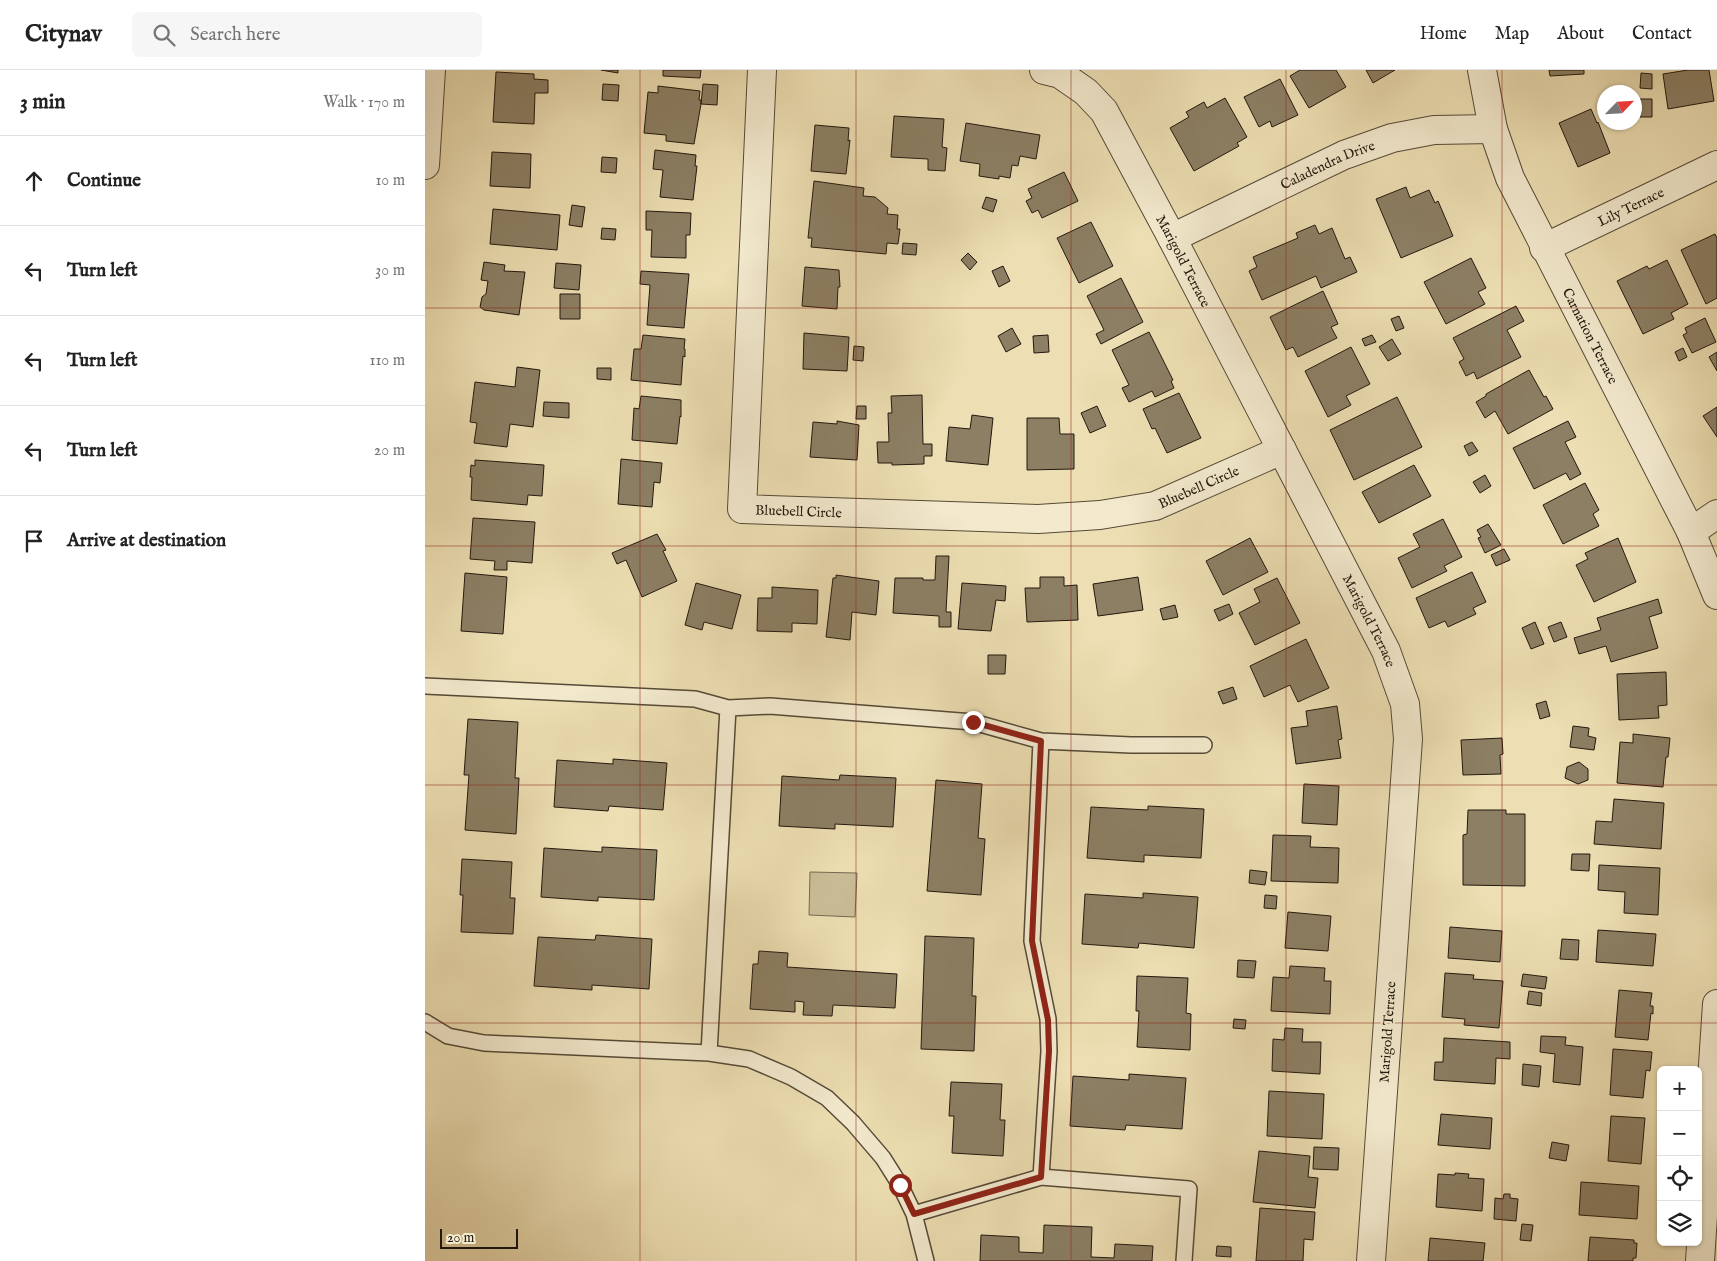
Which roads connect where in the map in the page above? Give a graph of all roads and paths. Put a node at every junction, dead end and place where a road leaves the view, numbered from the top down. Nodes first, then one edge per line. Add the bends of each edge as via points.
1 (431, 70) edge
2 (762, 70) edge
3 (1044, 70) edge
4 (1482, 70) edge
5 (1493, 129) junction
6 (425, 165) edge
7 (1717, 165) edge
8 (1173, 238) junction
9 (1544, 248) junction
10 (1282, 450) junction
11 (1717, 514) edge
12 (1691, 532) junction
13 (1717, 596) edge
14 (425, 686) edge
15 (728, 708) junction
16 (1041, 741) junction
17 (1204, 745) dead end
18 (1717, 1004) edge
19 (425, 1022) edge
20 (709, 1053) junction
21 (1041, 1177) junction
22 (914, 1214) junction
23 (926, 1261) edge
24 (1185, 1261) edge
25 (1371, 1261) edge
26 (1700, 1261) edge

1 - 6 street
2 - 10 street, Bluebell Circle via 742,509 1038,519 1100,515 1155,506
3 - 8 street, Marigold Terrace via 1060,74 1086,92 1104,111
4 - 5 street, Carnation Terrace
5 - 8 street, Caladendra Drive via 1434,130 1392,138 1344,155
5 - 9 street, Carnation Terrace via 1510,178
7 - 9 street, Lily Terrace
8 - 10 street, Marigold Terrace
9 - 12 street, Carnation Terrace
10 - 25 street, Marigold Terrace via 1387,652 1405,704 1407,738
11 - 12 street
12 - 13 street, Carnation Terrace
14 - 15 lane via 695,699
15 - 16 lane via 770,706 973,722
15 - 20 lane
16 - 17 lane
16 - 21 lane via 1032,941 1048,1020
18 - 26 street
19 - 20 lane via 448,1036 484,1043
20 - 22 lane via 749,1059 791,1077 827,1098 883,1158
21 - 22 lane
21 - 24 lane via 1189,1190
22 - 23 lane

